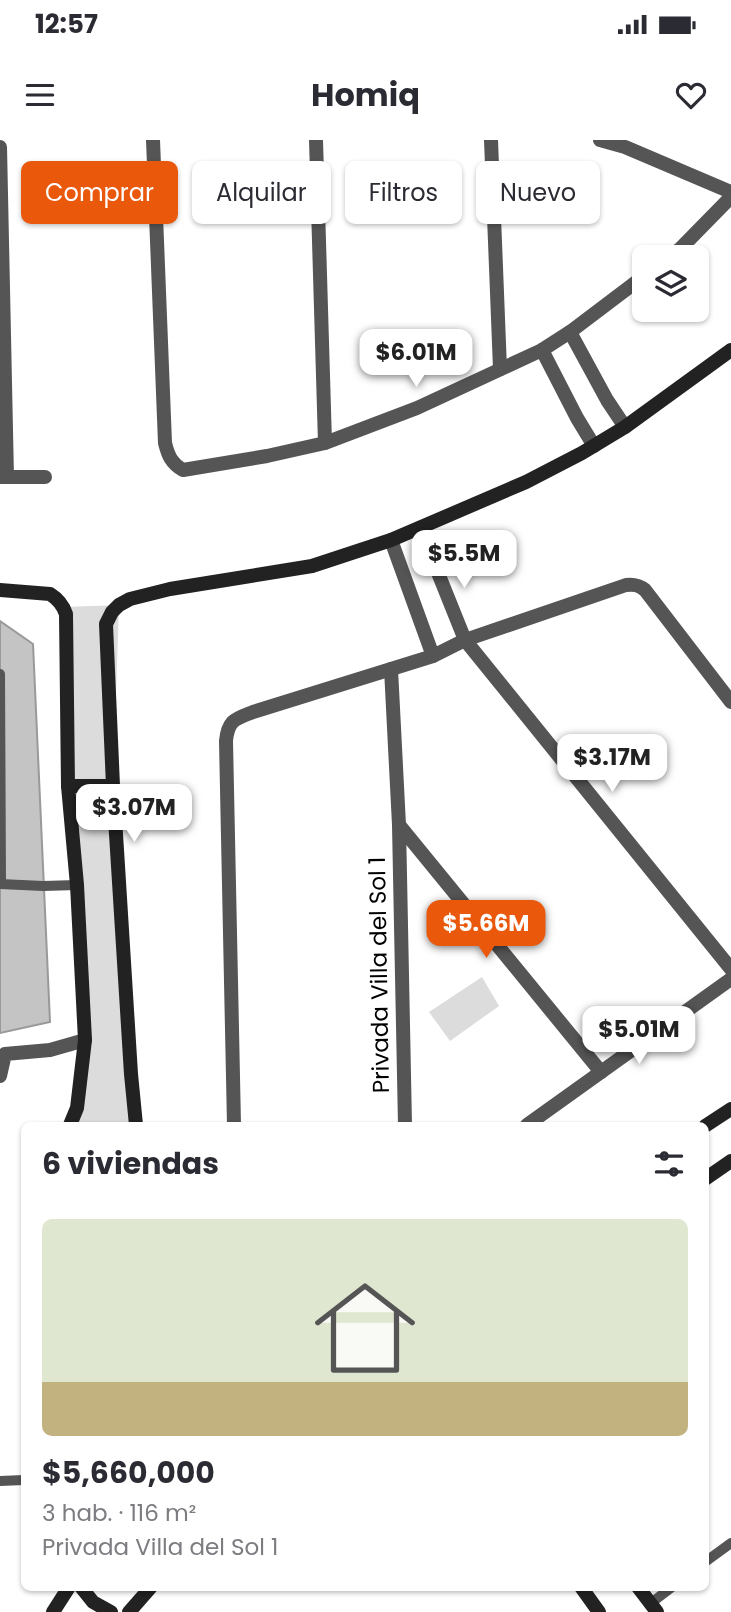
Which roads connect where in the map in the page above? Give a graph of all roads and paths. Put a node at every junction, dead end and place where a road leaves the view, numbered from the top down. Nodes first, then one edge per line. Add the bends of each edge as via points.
1 (153, 140) edge
2 (316, 140) edge
3 (491, 140) edge
4 (600, 140) edge
5 (0, 147) edge
6 (731, 194) edge
7 (684, 245) edge
8 (632, 285) edge
9 (570, 332) junction
10 (542, 350) junction
11 (731, 351) edge
12 (500, 369) junction
13 (625, 427) junction
14 (325, 443) junction
15 (594, 446) junction
16 (4, 477) edge
17 (45, 477) dead end
18 (420, 528) junction
19 (391, 540) junction
20 (0, 590) edge
21 (465, 640) junction
22 (433, 656) junction
23 (391, 669) junction
24 (0, 674) edge
25 (731, 702) edge
26 (68, 786) junction
27 (113, 786) junction
28 (399, 825) junction
29 (1, 884) edge
30 (77, 885) junction
31 (731, 969) edge
32 (731, 979) edge
33 (85, 1040) junction
34 (601, 1072) junction
35 (0, 1076) edge
36 (731, 1109) edge
37 (71, 1122) edge
38 (136, 1122) edge
39 (234, 1122) edge
40 (405, 1122) edge
41 (531, 1122) edge
42 (709, 1123) edge
43 (731, 1161) edge
44 (709, 1177) edge
45 (0, 1480) edge
46 (21, 1480) edge
47 (731, 1543) edge
48 (709, 1559) edge
49 (66, 1591) edge
50 (84, 1591) edge
51 (147, 1591) edge
52 (584, 1591) edge
53 (641, 1591) edge
54 (669, 1591) edge
55 (654, 1608) edge
56 (53, 1612) edge
57 (111, 1612) edge
58 (129, 1612) edge
59 (599, 1612) edge

1 - 14 street via 168,454 183,470
2 - 14 street
3 - 12 street
4 - 6 street
5 - 16 street
6 - 7 street
8 - 9 street
9 - 10 street
9 - 13 street
10 - 12 street
10 - 15 street
11 - 13 street
12 - 14 street
13 - 15 street
15 - 18 street via 526,482
16 - 17 street
18 - 19 street
18 - 21 street
19 - 22 street
19 - 27 street via 313,566 170,589 119,605 106,624
20 - 26 street via 50,594 64,607
21 - 22 street
21 - 25 street via 634,584 645,590
21 - 31 street
22 - 23 street
23 - 28 street, Privada Villa del Sol 1
23 - 39 street via 253,712 235,720 227,732
24 - 29 lane
26 - 27 street
26 - 30 street
27 - 38 street
28 - 34 street, Privada Villa del Sol 1
28 - 40 street, Privada Villa del Sol 1
29 - 30 lane
30 - 33 street
32 - 34 street
33 - 35 street via 50,1050 5,1054
33 - 37 street
34 - 41 street
36 - 42 street
43 - 44 street
45 - 46 lane
47 - 48 lane
49 - 56 street
50 - 57 street
51 - 58 street
52 - 59 street
53 - 55 street
54 - 55 lane

